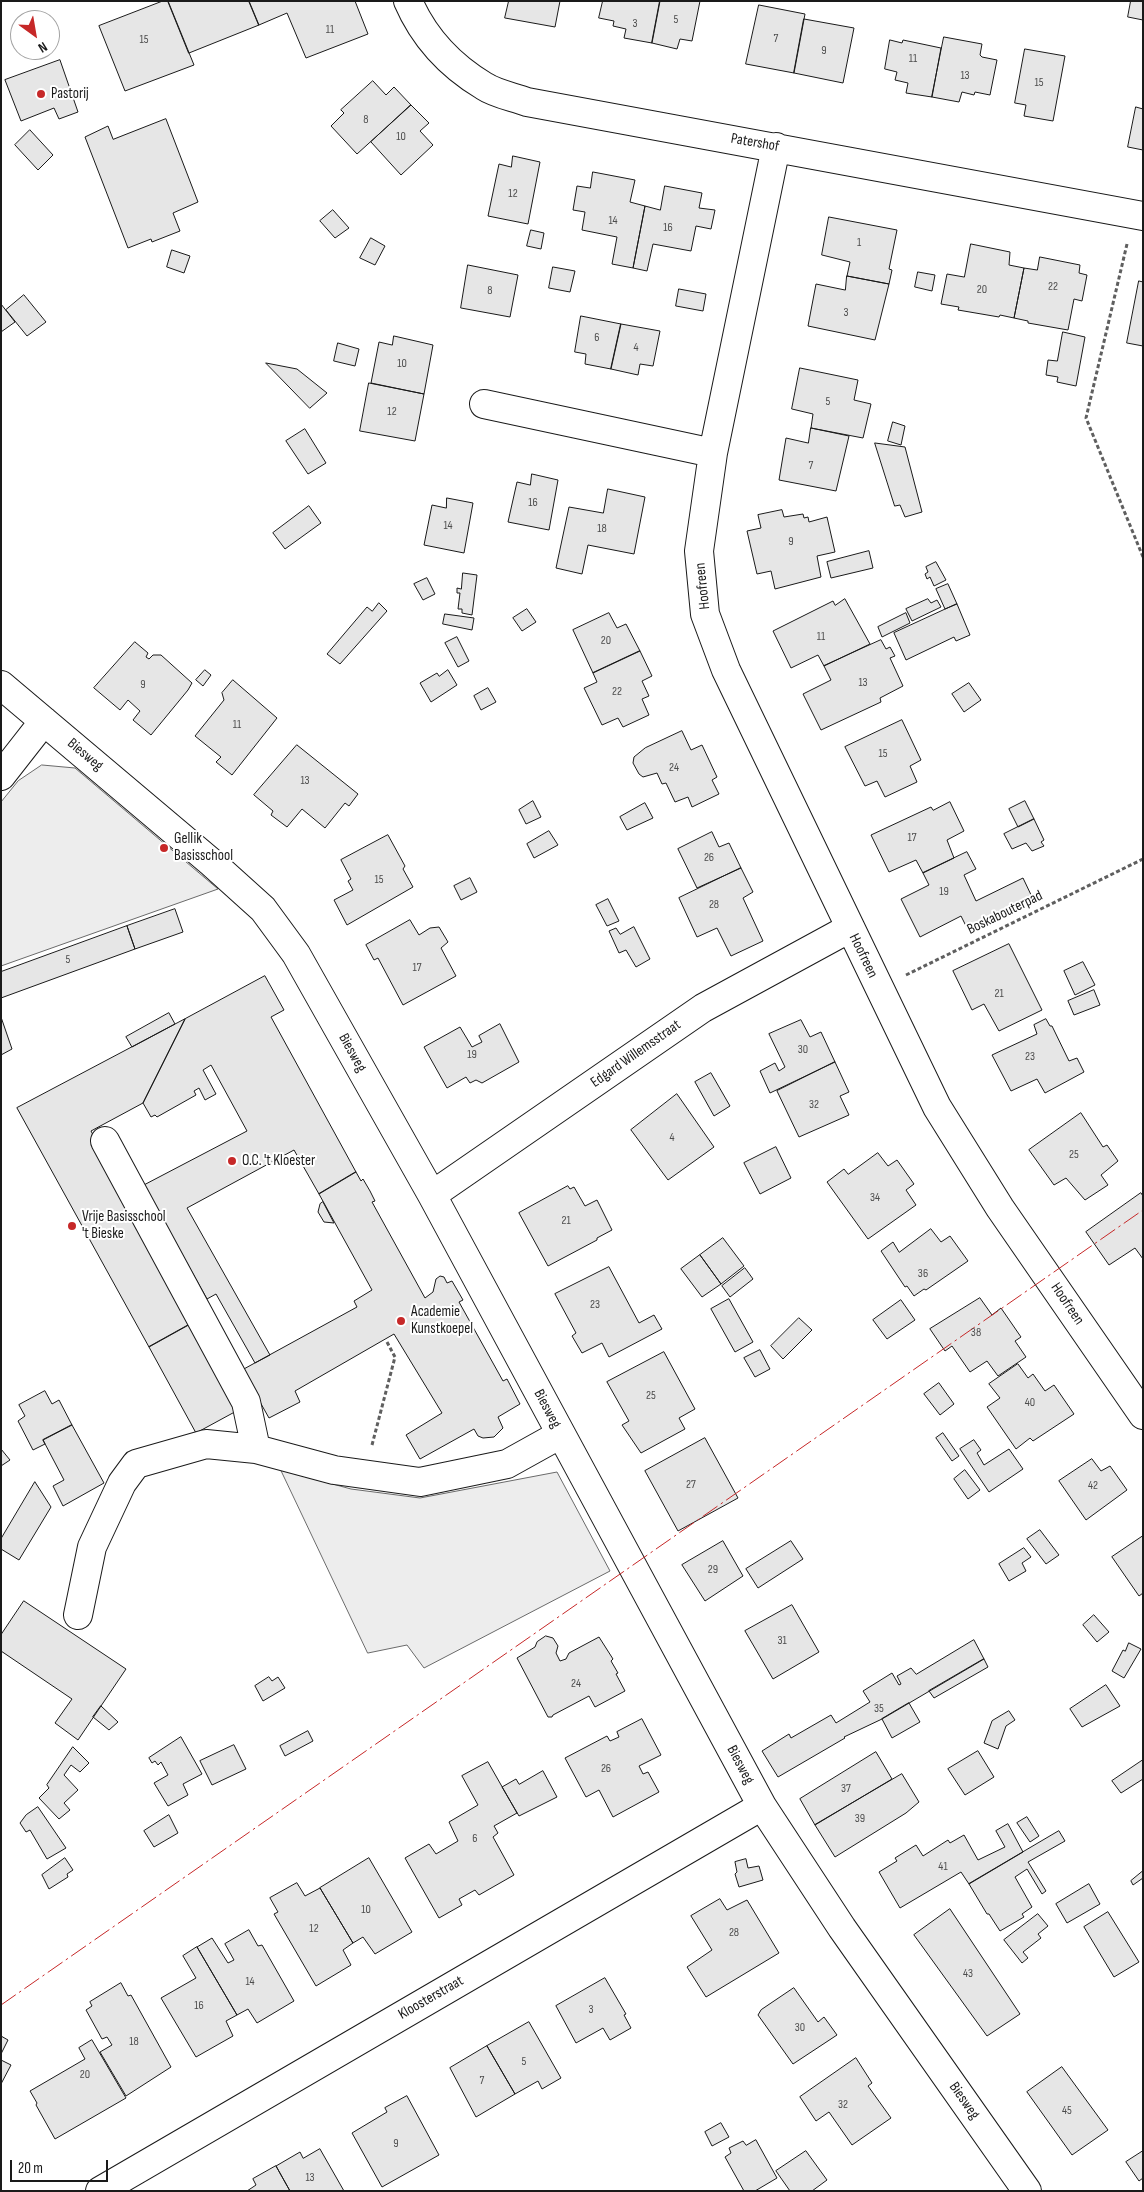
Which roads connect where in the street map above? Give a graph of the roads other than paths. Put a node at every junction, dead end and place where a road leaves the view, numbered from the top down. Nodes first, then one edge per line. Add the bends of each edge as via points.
1 (408, 1) edge
2 (776, 147) junction
3 (1138, 215) edge
4 (484, 404) dead end
5 (713, 453) junction
6 (1, 685) edge
7 (44, 721) junction
8 (1, 776) edge
9 (850, 928) junction
10 (105, 1141) dead end
11 (432, 1196) junction
12 (1143, 1415) edge
13 (560, 1434) junction
14 (256, 1450) junction
15 (78, 1615) dead end
16 (762, 1806) junction
17 (100, 2191) edge
18 (1027, 2191) edge

1 - 2 street, Patershof via 418,24 438,51 485,87 527,102
2 - 3 street, Patershof
2 - 5 street, Hoofreen
4 - 5 street
5 - 9 street, Hoofreen via 699,551 705,614 726,670
6 - 7 street, Biesweg
7 - 8 street
7 - 11 street, Biesweg via 263,909 296,954
9 - 11 street, Edgard Willemsstraat via 703,1008
9 - 12 street, Hoofreen via 938,1107 1000,1208
10 - 14 street via 246,1402
11 - 13 street, Biesweg
13 - 14 street via 507,1464 420,1482 334,1470
13 - 16 street, Biesweg
14 - 15 street via 206,1444 136,1464 122,1483 92,1547
16 - 17 street, Kloosterstraat
16 - 18 street, Biesweg via 842,1928

